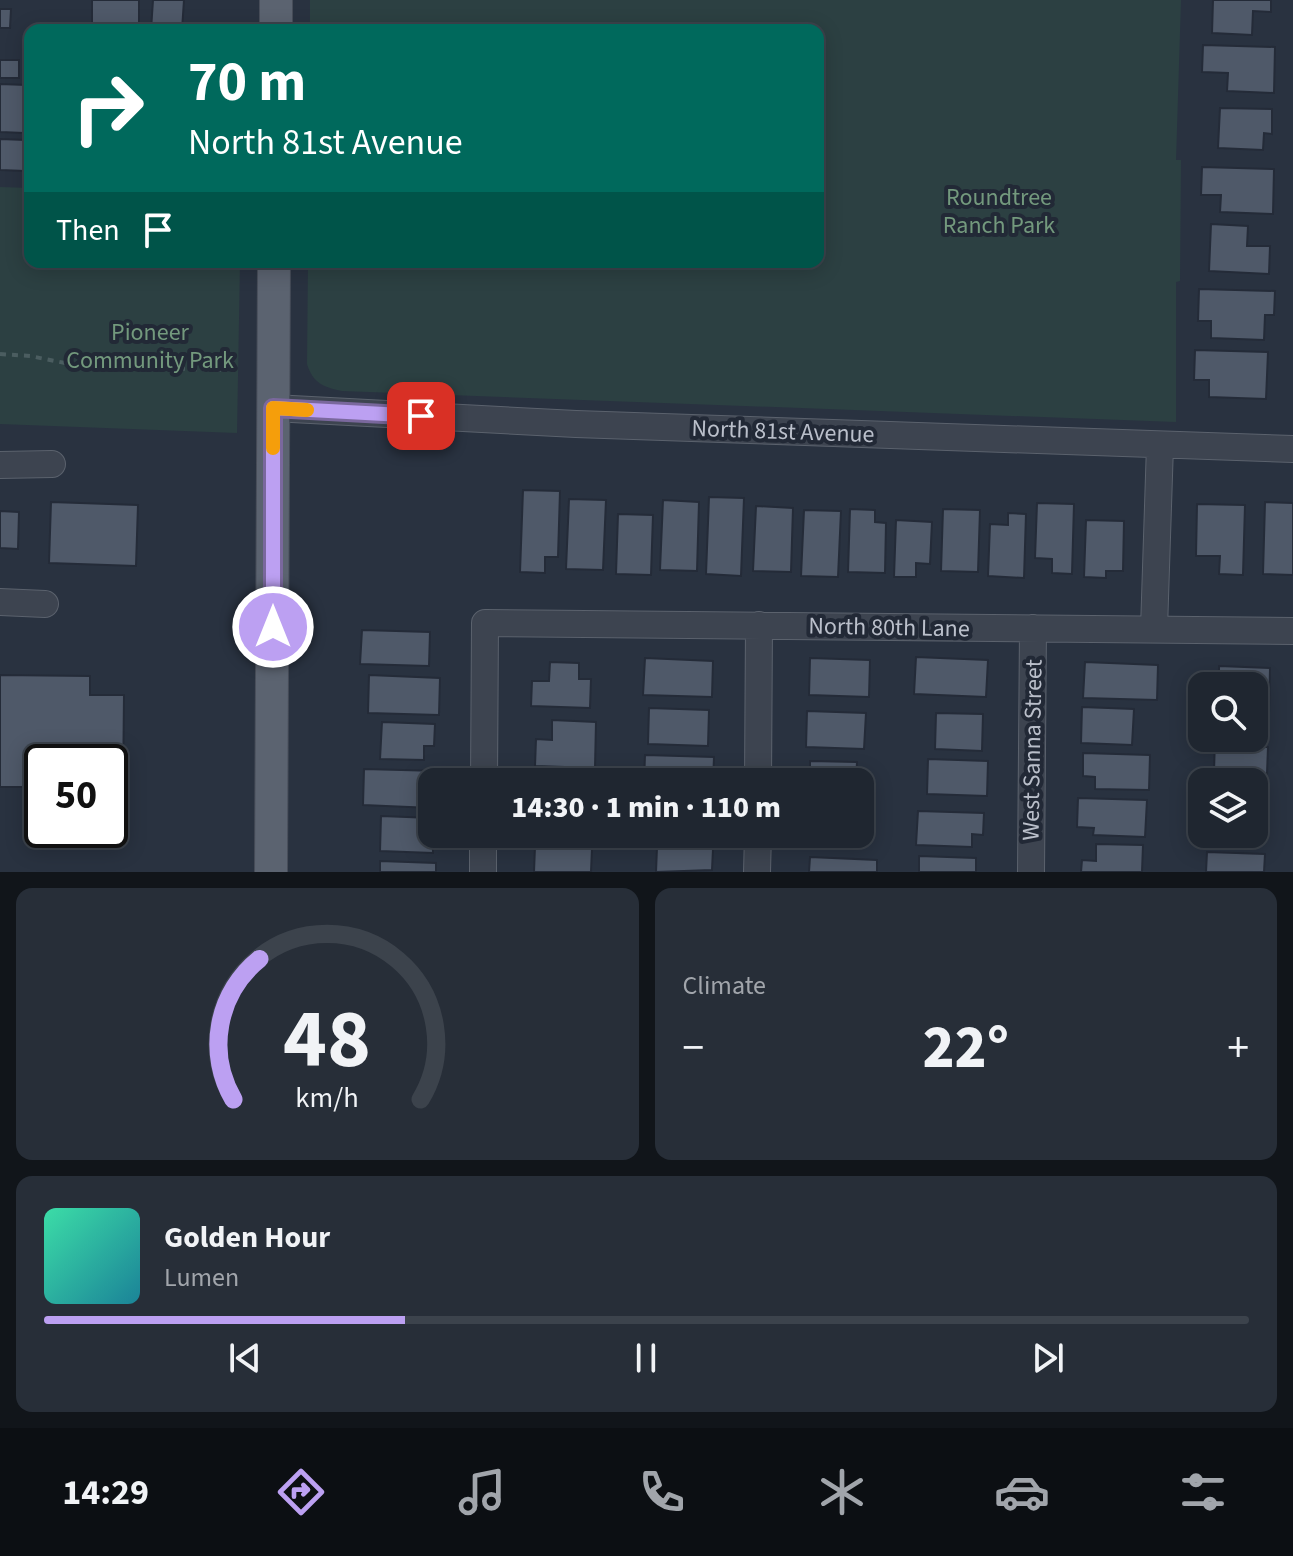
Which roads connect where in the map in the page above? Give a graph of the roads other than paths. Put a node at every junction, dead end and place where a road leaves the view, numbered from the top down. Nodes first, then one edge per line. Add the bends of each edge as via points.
1 (276, 0) edge
2 (276, 24) edge
3 (274, 268) edge
4 (273, 408) junction
5 (1160, 445) junction
6 (1293, 449) edge
7 (52, 464) dead end
8 (0, 465) edge
9 (0, 602) edge
10 (45, 604) dead end
11 (759, 625) junction
12 (1033, 628) junction
13 (1154, 629) junction
14 (1293, 631) edge
15 (484, 768) edge
16 (758, 768) edge
17 (483, 848) edge
18 (758, 848) edge
19 (271, 872) edge
20 (483, 872) edge
21 (757, 872) edge
22 (1031, 872) edge

1 - 2 main road
3 - 4 main road
4 - 5 street, North 81st Avenue
4 - 19 main road
5 - 6 street, North 81st Avenue
5 - 13 street
7 - 8 street
9 - 10 street
11 - 12 street, North 80th Lane
11 - 15 street, North 80th Lane via 485,623
11 - 16 street
12 - 13 street, North 80th Lane
12 - 22 street, West Sanna Street
13 - 14 street, North 80th Lane
17 - 20 street
18 - 21 street

